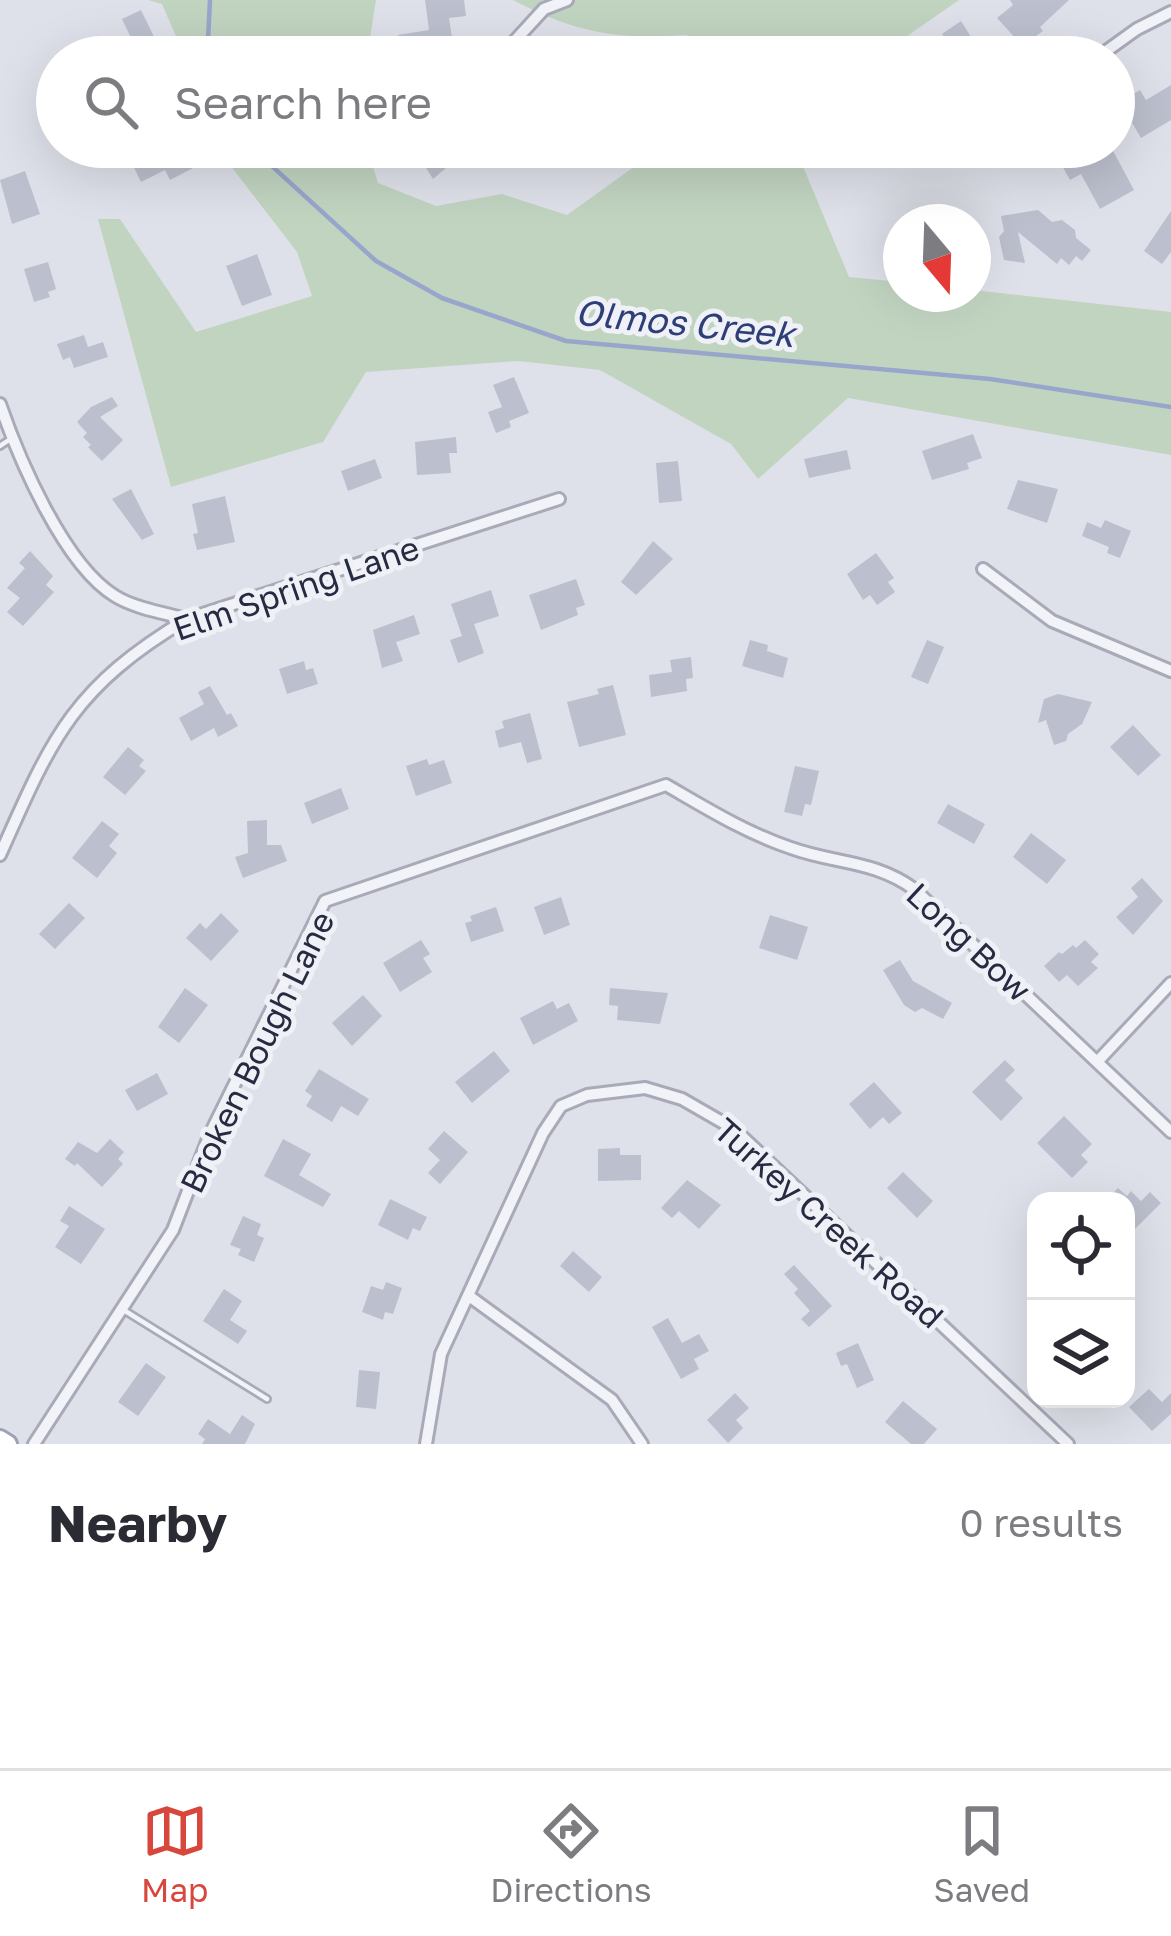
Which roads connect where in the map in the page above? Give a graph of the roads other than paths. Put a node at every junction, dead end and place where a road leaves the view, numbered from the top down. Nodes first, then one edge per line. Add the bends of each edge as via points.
1 (567, 0) edge
2 (1171, 12) edge
3 (519, 36) edge
4 (1127, 36) edge
5 (0, 404) edge
6 (12, 438) junction
7 (0, 446) edge
8 (560, 500) dead end
9 (983, 569) dead end
10 (187, 619) junction
11 (1171, 671) edge
12 (666, 785) joint
13 (0, 855) edge
14 (1171, 983) edge
15 (1097, 1061) junction
16 (1171, 1132) edge
17 (469, 1296) junction
18 (122, 1309) junction
19 (267, 1400) dead end
20 (0, 1439) edge
21 (8, 1444) edge
22 (34, 1444) edge
23 (426, 1444) edge
24 (642, 1444) edge
25 (1068, 1444) edge

1 - 3 street via 544,9
2 - 4 street
5 - 6 street
6 - 7 lane
6 - 10 street via 56,524 98,583 117,598
8 - 10 street, Elm Spring Lane
9 - 11 street via 1052,621
10 - 13 street, Elm Spring Lane via 103,678 63,724
12 - 15 street, Long Bow via 762,838 891,872
12 - 18 street, Broken Bough Lane via 325,901 173,1230
14 - 15 street
15 - 16 street, Long Bow
17 - 23 street, Turkey Creek Road via 441,1354
17 - 24 street via 611,1400
17 - 25 street, Turkey Creek Road via 561,1106 645,1088 734,1130
18 - 19 lane
18 - 22 street, Broken Bough Lane
20 - 21 main road

